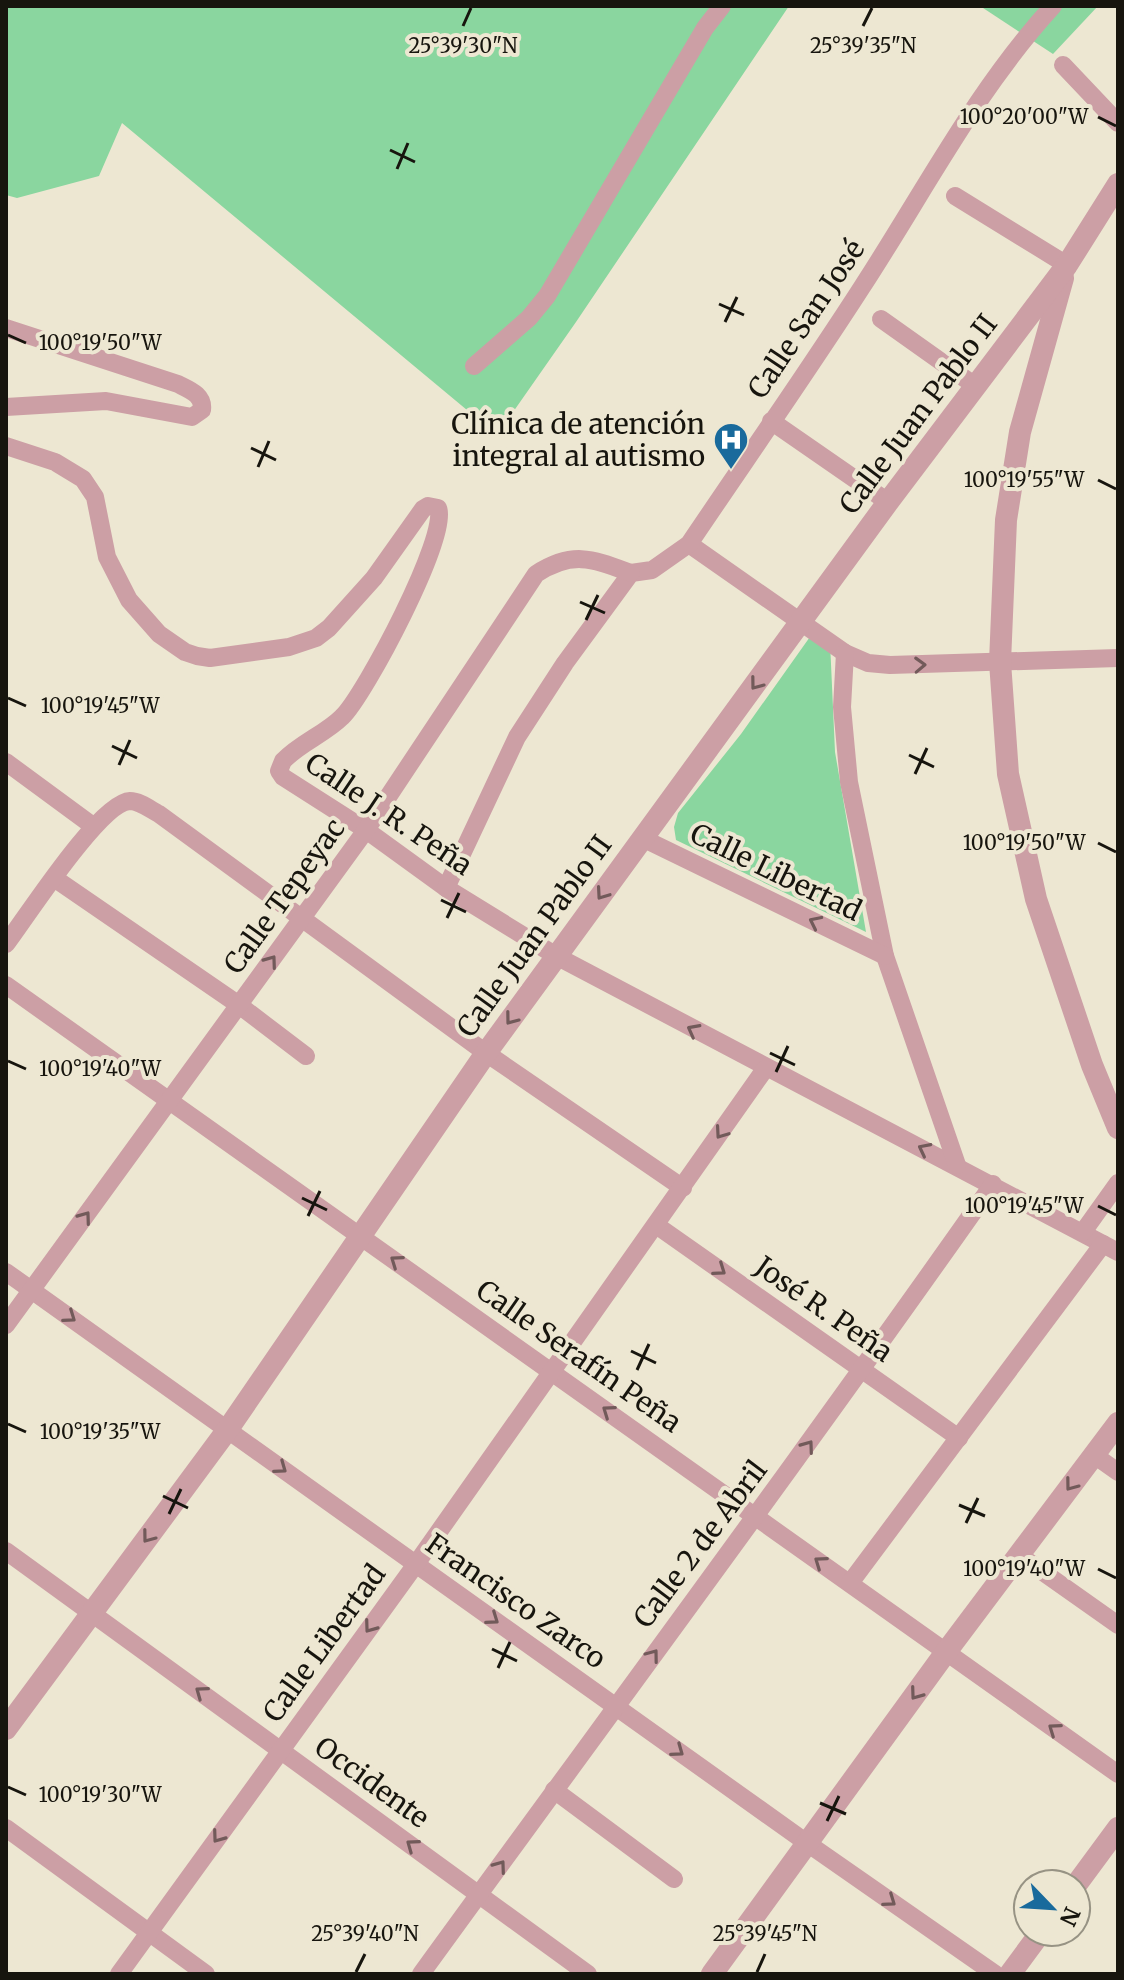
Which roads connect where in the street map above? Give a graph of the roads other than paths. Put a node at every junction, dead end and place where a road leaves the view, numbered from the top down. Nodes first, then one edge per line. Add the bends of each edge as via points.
1 (722, 6) edge
2 (1053, 6) edge
3 (1063, 65) dead end
4 (1118, 123) edge
5 (1118, 184) edge
6 (955, 196) dead end
7 (1067, 265) junction
8 (881, 319) dead end
9 (6, 328) edge
10 (474, 366) dead end
11 (974, 385) junction
12 (6, 407) edge
13 (771, 421) junction
14 (6, 446) edge
15 (888, 502) junction
16 (689, 544) junction
17 (631, 573) junction
18 (803, 622) junction
19 (845, 653) junction
20 (1118, 658) edge
21 (1000, 662) junction
22 (6, 762) edge
23 (93, 826) junction
24 (366, 830) junction
25 (642, 838) junction
26 (54, 878) junction
27 (446, 888) junction
28 (302, 918) junction
29 (6, 944) edge
30 (885, 956) junction
31 (558, 957) junction
32 (6, 985) edge
33 (239, 1005) junction
34 (486, 1053) junction
35 (306, 1056) dead end
36 (765, 1069) junction
37 (170, 1100) junction
38 (1118, 1128) edge
39 (957, 1165) junction
40 (1118, 1183) edge
41 (993, 1184) junction
42 (683, 1188) junction
43 (656, 1225) junction
44 (1083, 1232) junction
45 (361, 1236) junction
46 (1111, 1248) edge
47 (6, 1272) edge
48 (31, 1290) junction
49 (6, 1325) edge
50 (863, 1370) junction
51 (552, 1372) junction
52 (1118, 1423) edge
53 (228, 1429) junction
54 (959, 1438) junction
55 (1094, 1455) junction
56 (1118, 1472) edge
57 (756, 1517) junction
58 (6, 1551) edge
59 (1019, 1555) junction
60 (416, 1564) junction
61 (850, 1583) junction
62 (92, 1613) junction
63 (1118, 1625) edge
64 (946, 1652) junction
65 (615, 1706) junction
66 (6, 1729) edge
67 (280, 1750) junction
68 (1118, 1774) edge
69 (554, 1790) junction
70 (6, 1828) edge
71 (1118, 1828) edge
72 (807, 1843) junction
73 (1089, 1868) edge
74 (674, 1879) dead end
75 (479, 1894) junction
76 (149, 1932) junction
77 (1029, 1948) edge
78 (119, 1974) edge
79 (206, 1974) edge
80 (421, 1974) edge
81 (588, 1974) edge
82 (712, 1974) edge
83 (995, 1974) edge
84 (1010, 1974) edge

1 - 10 street via 547,296
2 - 13 street, Calle San José via 977,103
3 - 4 street
5 - 7 street, Calle Juan Pablo II
6 - 7 street
7 - 11 street, Calle Juan Pablo II
7 - 21 street via 1020,432 1006,520
8 - 11 street
9 - 12 street via 178,384 203,403 192,417 106,401
11 - 15 street, Calle Juan Pablo II
13 - 15 street
13 - 16 street, Calle San José
14 - 24 street, Calle J. R. Peña via 55,462 83,479 95,497 107,557 129,600 171,643 210,658 316,638 374,578 423,509 438,508 438,530 417,587 368,680 343,716 290,754 279,771
15 - 18 street, Calle Juan Pablo II
16 - 17 street, Calle San José via 652,570
16 - 18 street
17 - 24 street, Calle Tepeyac via 591,558 571,558 536,574
17 - 27 street via 517,737
18 - 19 street
18 -> 25 street, Calle Juan Pablo II
19 -> 21 street via 890,665
19 - 30 street via 842,707 849,782
20 - 21 street
21 - 38 street via 1008,774 1036,899
22 - 23 street
23 - 26 street
23 - 28 street via 120,804 140,804
24 - 27 street, Calle J. R. Peña
24 - 28 street, Calle Tepeyac
30 -> 25 street, Calle Libertad
25 -> 31 street, Calle Juan Pablo II
26 - 29 street
26 - 33 street
27 - 31 street, Calle J. R. Peña
33 -> 28 street, Calle Tepeyac
28 - 34 street
30 - 39 street
31 -> 34 street, Calle Juan Pablo II
36 -> 31 street, Calle J. R. Peña
32 - 37 street, Calle Serafín Peña
33 - 35 street
33 - 37 street, Calle Tepeyac
34 - 42 street
34 - 45 street, Calle Juan Pablo II
39 -> 36 street, Calle J. R. Peña
36 -> 42 street, Calle Libertad
37 - 45 street, Calle Serafín Peña
48 -> 37 street, Calle Tepeyac
39 - 41 street, Calle J. R. Peña
40 - 44 street
41 - 44 street, Calle J. R. Peña
41 - 50 street, Calle 2 de Abril
42 - 43 street, Calle Libertad
43 -> 50 street, José R. Peña
43 - 51 street, Calle Libertad
44 - 46 street, Calle J. R. Peña
51 -> 45 street, Calle Serafín Peña
45 - 53 street, Calle Juan Pablo II
46 - 54 street
47 - 48 street, Francisco Zarco
48 - 49 street, Calle Tepeyac
48 -> 53 street, Francisco Zarco
50 - 54 street, José R. Peña
57 -> 50 street, Calle 2 de Abril
57 -> 51 street, Calle Serafín Peña
51 - 60 street, Calle Libertad
52 - 55 street
53 -> 60 street, Francisco Zarco
53 -> 62 street, Calle Juan Pablo II
54 - 61 street
55 - 56 street
55 -> 59 street
61 -> 57 street, Calle Serafín Peña
65 -> 57 street, Calle 2 de Abril
58 - 62 street, Occidente
59 - 63 street
59 - 64 street
60 -> 65 street, Francisco Zarco
60 -> 67 street, Calle Libertad
61 - 64 street, Calle Serafín Peña
62 - 66 street, Calle Juan Pablo II
67 -> 62 street, Occidente
68 -> 64 street, Calle Serafín Peña
64 -> 72 street
65 - 69 street, Calle 2 de Abril
65 -> 72 street, Francisco Zarco
75 -> 67 street, Occidente
67 -> 76 street, Calle Libertad
69 - 74 street
75 -> 69 street, Calle 2 de Abril
70 - 76 street
71 - 73 street
72 - 82 street
72 -> 83 street, Francisco Zarco
75 - 80 street, Calle 2 de Abril
75 - 81 street, Occidente
76 - 78 street, Calle Libertad
76 - 79 street
77 - 84 street

